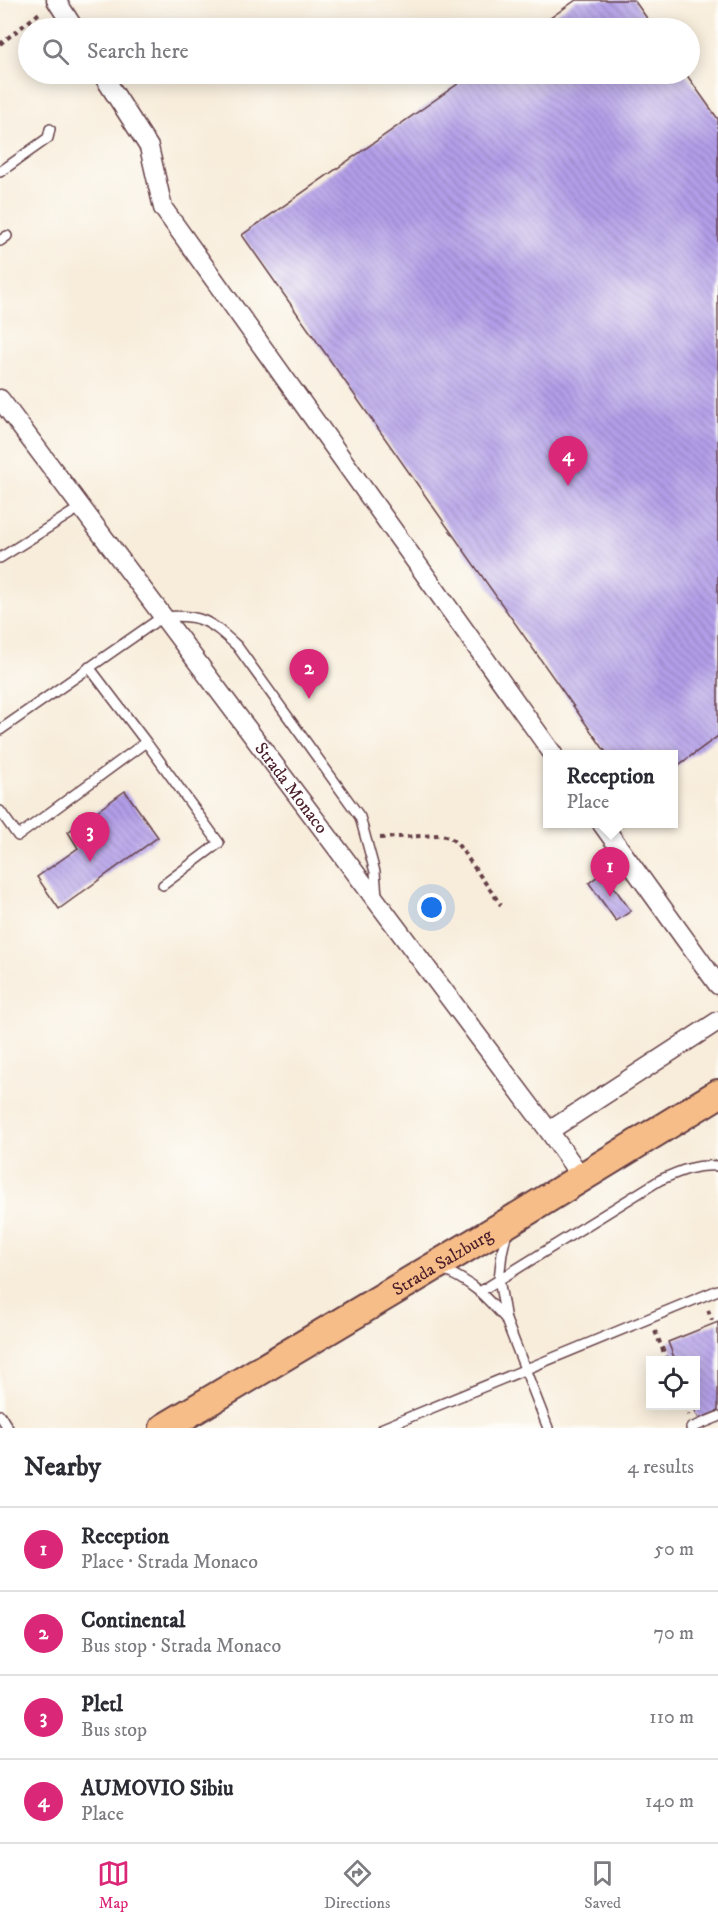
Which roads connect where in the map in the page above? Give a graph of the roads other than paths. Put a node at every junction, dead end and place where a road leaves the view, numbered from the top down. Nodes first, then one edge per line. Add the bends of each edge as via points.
1 (49, 3) edge
2 (64, 18) edge
3 (108, 84) edge
4 (50, 129) dead end
5 (0, 172) edge
6 (0, 399) edge
7 (81, 507) junction
8 (0, 558) edge
9 (162, 617) junction
10 (89, 667) junction
11 (0, 730) edge
12 (146, 742) junction
13 (550, 750) edge
14 (0, 811) edge
15 (605, 828) edge
16 (163, 885) dead end
17 (378, 905) junction
18 (718, 985) edge
19 (718, 1021) edge
20 (718, 1094) edge
21 (549, 1131) junction
22 (718, 1166) edge
23 (582, 1178) junction
24 (509, 1222) junction
25 (434, 1267) junction
26 (499, 1279) junction
27 (718, 1290) edge
28 (481, 1291) junction
29 (506, 1320) junction
30 (526, 1368) junction
31 (0, 1415) edge
32 (718, 1417) edge
33 (8, 1428) edge
34 (164, 1428) edge
35 (383, 1428) edge
36 (548, 1428) edge
37 (691, 1428) edge

1 - 2 street
3 - 13 street via 149,147 164,208
4 - 5 lane via 48,138
6 - 7 street, Strada Monaco
7 - 8 lane
7 - 9 street, Strada Monaco
9 - 10 lane
9 - 17 street, Strada Monaco
9 - 17 lane via 186,614 213,625 237,645 360,817 375,872
10 - 11 lane
10 - 12 lane
12 - 14 lane via 18,836
12 - 16 lane via 219,843
15 - 18 street
17 - 21 street, Strada Monaco
19 - 21 street
20 - 23 main road, Strada Salzburg
21 - 23 street, Strada Monaco
22 - 26 lane via 687,1168 660,1180
23 - 24 main road, Strada Salzburg
24 - 25 main road, Strada Salzburg
24 - 26 lane
25 - 28 lane
25 - 34 main road, Strada Salzburg
26 - 28 lane
26 - 29 lane
27 - 30 lane
28 - 29 lane
29 - 30 lane
30 - 35 lane
30 - 36 lane
31 - 33 lane
32 - 37 lane

